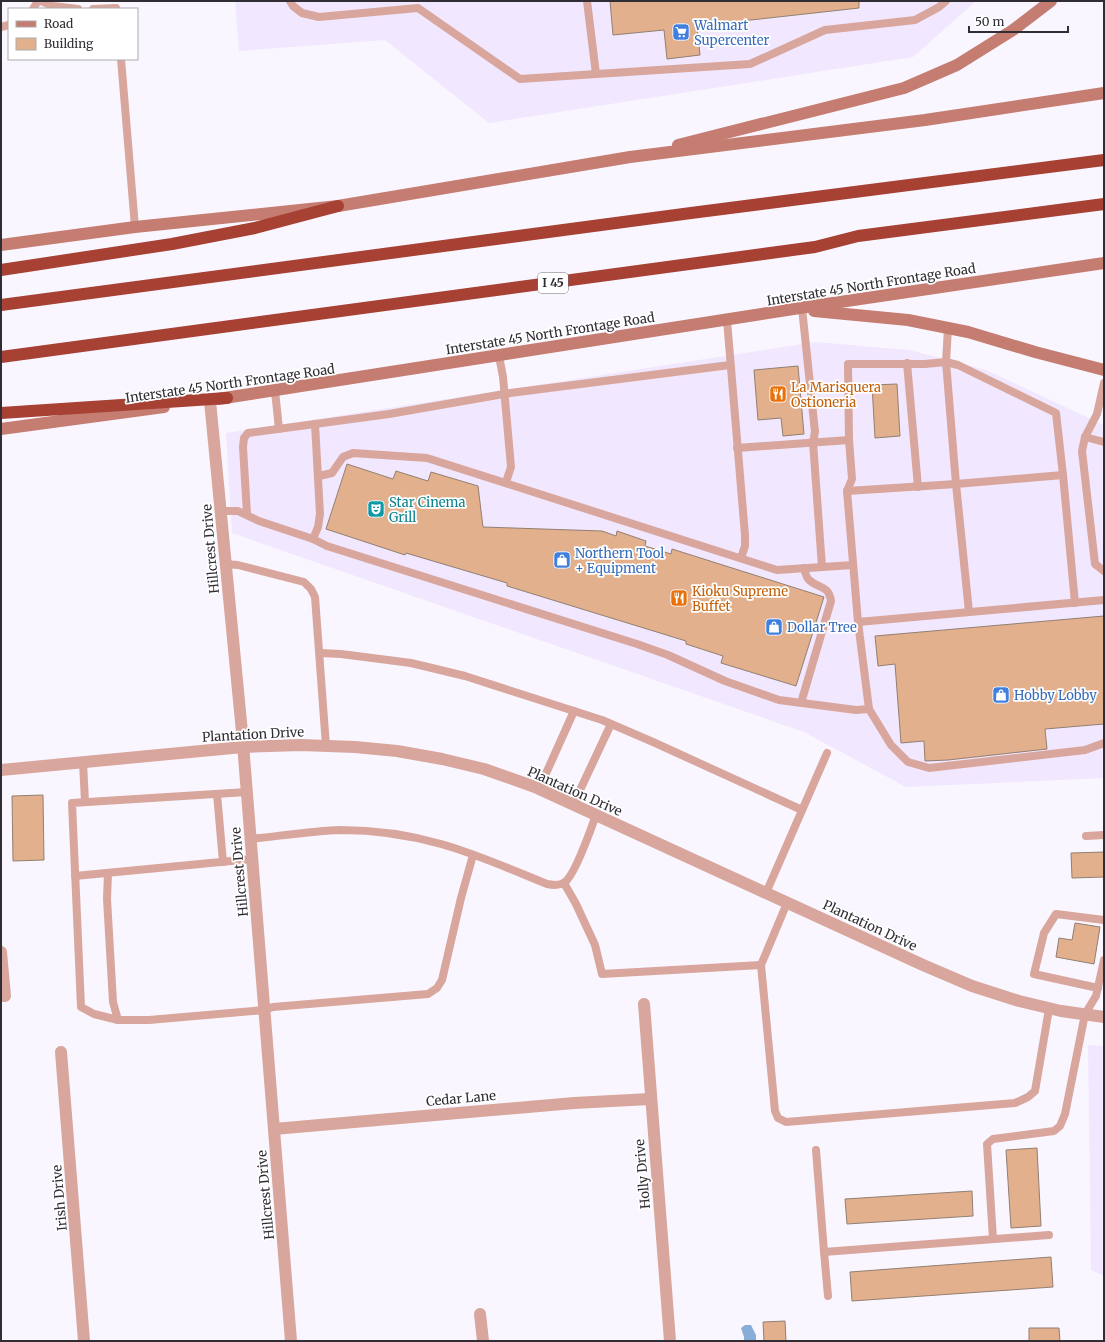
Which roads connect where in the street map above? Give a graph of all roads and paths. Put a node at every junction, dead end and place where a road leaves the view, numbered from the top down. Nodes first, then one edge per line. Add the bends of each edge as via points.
1 (42, 1) edge
2 (290, 1) edge
3 (587, 1) edge
4 (946, 1) edge
5 (1051, 1) edge
6 (116, 6) edge
7 (70, 8) edge
8 (101, 8) edge
9 (121, 60) edge
10 (596, 74) junction
11 (1104, 93) edge
12 (630, 158) junction
13 (1104, 160) edge
14 (1104, 204) edge
15 (338, 206) junction
16 (135, 227) junction
17 (1, 245) edge
18 (1104, 263) edge
19 (1, 270) edge
20 (1, 305) edge
21 (804, 308) junction
22 (727, 320) junction
23 (948, 328) junction
24 (499, 356) junction
25 (1, 357) edge
26 (946, 362) junction
27 (908, 363) junction
28 (730, 365) junction
29 (1104, 370) edge
30 (1104, 382) edge
31 (275, 391) junction
32 (504, 394) junction
33 (227, 398) junction
34 (210, 401) junction
35 (1, 413) edge
36 (315, 424) junction
37 (1, 429) edge
38 (279, 429) junction
39 (1085, 437) junction
40 (849, 440) junction
41 (813, 442) junction
42 (1104, 442) edge
43 (737, 448) junction
44 (1063, 475) junction
45 (319, 476) junction
46 (506, 482) junction
47 (956, 484) junction
48 (918, 486) junction
49 (847, 491) junction
50 (221, 511) junction
51 (247, 514) junction
52 (313, 539) junction
53 (741, 558) junction
54 (226, 564) junction
55 (853, 565) junction
56 (822, 567) junction
57 (804, 568) junction
58 (1104, 571) edge
59 (1104, 600) edge
60 (1075, 603) junction
61 (969, 612) junction
62 (858, 622) junction
63 (320, 653) junction
64 (801, 703) junction
65 (869, 709) junction
66 (574, 711) junction
67 (611, 724) junction
68 (1104, 743) edge
69 (326, 746) junction
70 (243, 747) junction
71 (827, 753) dead end
72 (83, 762) junction
73 (1, 770) edge
74 (539, 789) junction
75 (246, 792) junction
76 (217, 794) junction
77 (85, 802) junction
78 (573, 805) junction
79 (802, 810) junction
80 (596, 815) junction
81 (1104, 835) edge
82 (1086, 836) dead end
83 (250, 839) junction
84 (473, 855) junction
85 (252, 859) junction
86 (223, 862) junction
87 (108, 873) junction
88 (75, 876) junction
89 (564, 883) junction
90 (766, 893) junction
91 (787, 903) junction
92 (1104, 920) edge
93 (1, 952) edge
94 (1104, 960) edge
95 (761, 965) junction
96 (1098, 988) junction
97 (3, 996) edge
98 (644, 1004) dead end
99 (1049, 1008) junction
100 (264, 1010) junction
101 (1085, 1014) junction
102 (1104, 1017) edge
103 (118, 1020) junction
104 (61, 1052) dead end
105 (650, 1099) junction
106 (274, 1129) junction
107 (816, 1150) dead end
108 (1048, 1235) dead end
109 (993, 1239) junction
110 (824, 1252) junction
111 (828, 1296) dead end
112 (480, 1314) dead end
113 (84, 1341) edge
114 (291, 1341) edge
115 (483, 1341) edge
116 (670, 1341) edge

1 - 7 lane via 53,6
2 - 10 lane via 302,13 319,17 418,8 520,79
3 - 10 lane
4 - 10 lane via 915,20 825,30 750,64
5 - 12 main road via 1013,30 957,65 904,88
6 - 8 lane
9 - 16 lane
11 - 12 main road via 925,120
12 - 15 main road
13 - 20 highway
14 - 25 highway, I 45 via 858,236 815,247
15 - 16 main road
15 - 19 highway via 255,228 172,244
16 - 17 main road
18 - 21 main road, Interstate 45 North Frontage Road
21 - 22 main road, Interstate 45 North Frontage Road
21 - 23 main road via 908,320
21 - 41 lane via 815,432
22 - 24 main road, Interstate 45 North Frontage Road
22 - 28 lane
23 - 26 lane
23 - 29 main road
24 - 31 main road, Interstate 45 North Frontage Road
24 - 32 lane
26 - 27 lane
26 - 44 lane via 958,365 1056,413
26 - 47 lane
27 - 40 lane via 848,364
27 - 48 lane
28 - 32 lane
28 - 43 lane
30 - 39 lane via 1097,414
31 - 33 main road, Interstate 45 North Frontage Road
31 - 38 lane
32 - 36 lane
32 - 46 lane via 511,467
33 - 34 main road, Interstate 45 North Frontage Road
33 - 35 highway
34 - 37 main road, Interstate 45 North Frontage Road
34 - 50 street, Hillcrest Drive
36 - 38 lane
36 - 45 lane
38 - 51 lane via 248,433 244,438
39 - 42 lane
39 - 58 lane via 1082,451 1095,564
40 - 41 lane
40 - 49 lane via 852,479
41 - 43 lane
41 - 56 lane
43 - 53 lane via 745,535
44 - 47 lane
44 - 60 lane
45 - 46 lane via 332,473 343,457 353,453 427,458
45 - 52 lane via 320,514
46 - 53 lane
47 - 48 lane
47 - 61 lane
48 - 49 lane
49 - 55 lane
50 - 51 lane
50 - 54 street, Hillcrest Drive
51 - 52 lane via 259,521
52 - 64 lane via 327,546 637,644 778,700
53 - 57 lane via 777,570
54 - 63 lane via 304,582 315,597
54 - 70 street, Hillcrest Drive
55 - 56 lane
55 - 62 lane
56 - 57 lane
57 - 64 lane via 810,581 828,590 831,601
59 - 60 lane
60 - 61 lane
61 - 62 lane
62 - 65 lane
63 - 66 lane via 411,663 465,676
63 - 69 lane
64 - 65 lane via 856,710
65 - 68 lane via 891,745 908,762 929,768 1085,750
66 - 67 lane
66 - 74 lane
67 - 78 lane
67 - 79 lane
69 - 70 street, Plantation Drive
69 - 74 street, Plantation Drive via 396,751 442,759
70 - 72 street, Plantation Drive
70 - 75 street, Hillcrest Drive
71 - 79 lane
72 - 73 street, Plantation Drive
72 - 77 lane
74 - 78 street, Plantation Drive
75 - 76 lane
75 - 83 street, Hillcrest Drive
76 - 77 lane
76 - 86 lane
77 - 88 lane via 72,803
78 - 80 street, Plantation Drive
79 - 90 lane
80 - 89 lane via 584,847
80 - 90 street, Plantation Drive
81 - 82 lane
83 - 84 lane via 340,830 368,831 421,839
83 - 85 street, Hillcrest Drive
84 - 89 lane via 547,884
84 - 100 lane via 442,980 437,988 428,994 273,1007
85 - 86 lane
85 - 100 street, Hillcrest Drive
86 - 87 lane
87 - 88 lane
87 - 103 lane via 107,899 113,1002
88 - 103 lane via 81,1007 94,1014
89 - 95 lane via 595,945 602,974
90 - 91 street, Plantation Drive
91 - 95 lane
91 - 99 street, Plantation Drive via 972,986
92 - 96 lane via 1056,914 1044,933 1034,974
93 - 97 street
94 - 96 lane
95 - 99 lane via 775,1111 778,1118 786,1122 1015,1103 1028,1098 1034,1091
96 - 101 lane
98 - 105 street, Holly Drive
99 - 101 street, Plantation Drive
100 - 103 lane via 149,1020
100 - 106 street, Hillcrest Drive
101 - 102 street, Plantation Drive
101 - 109 lane via 1065,1114 1060,1126 1054,1131 993,1139 987,1144
104 - 113 street, Irish Drive
105 - 106 street, Cedar Lane via 574,1103
105 - 116 street, Holly Drive
106 - 114 street, Hillcrest Drive
107 - 110 lane
108 - 109 lane
109 - 110 lane
110 - 111 lane
112 - 115 street

